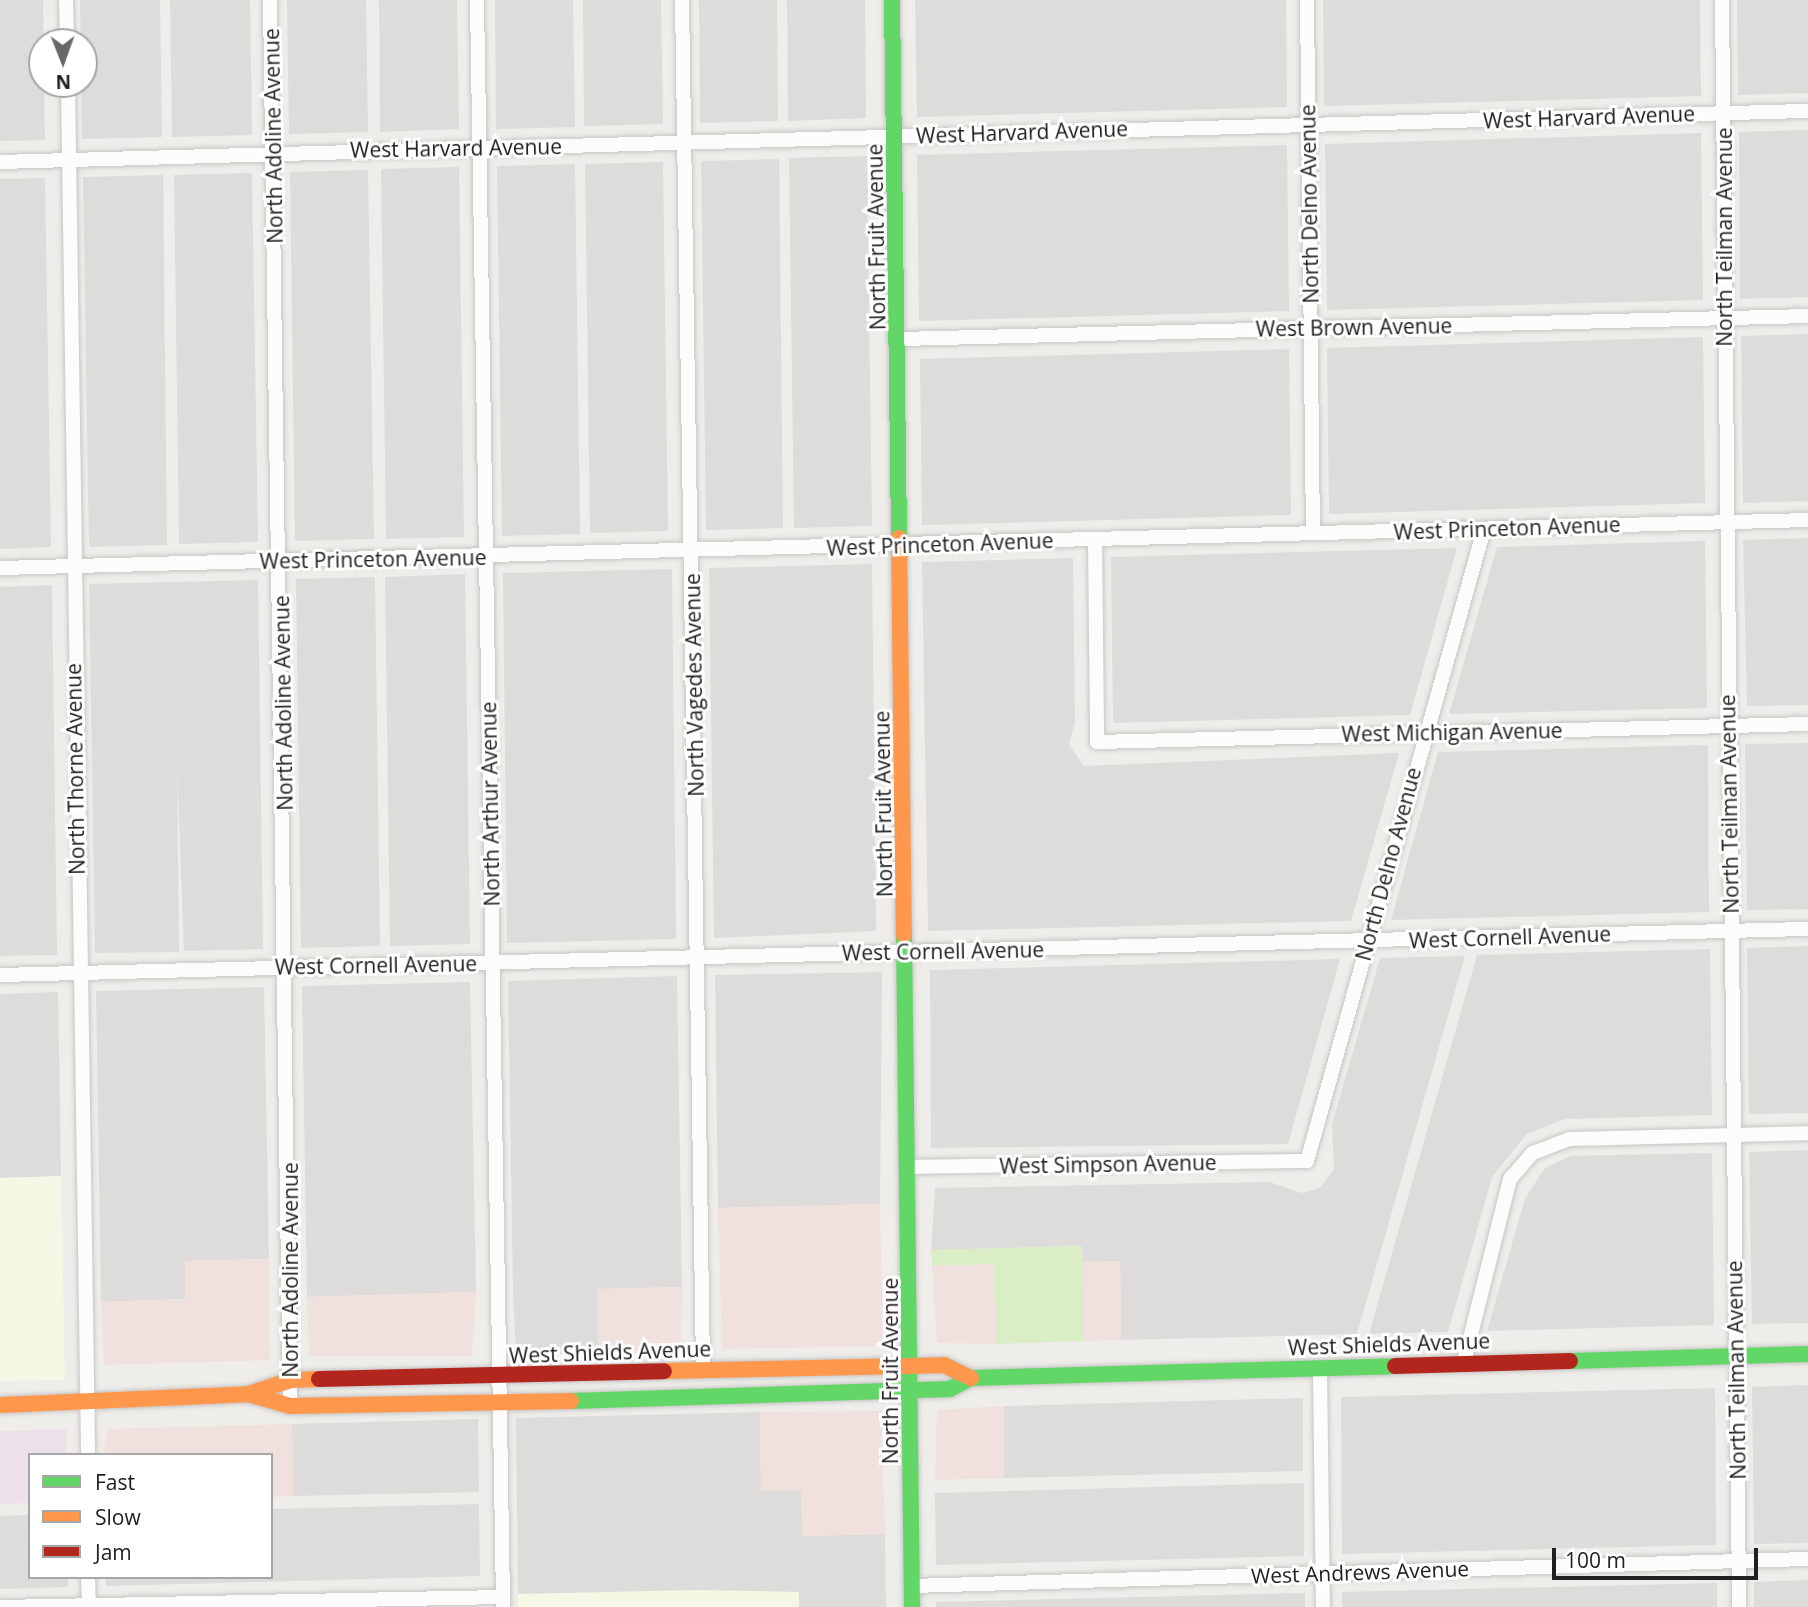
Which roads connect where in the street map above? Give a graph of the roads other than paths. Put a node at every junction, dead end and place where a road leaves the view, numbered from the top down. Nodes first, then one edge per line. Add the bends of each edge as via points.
1 (66, 0) edge
2 (270, 0) edge
3 (477, 0) edge
4 (682, 0) edge
5 (892, 0) edge
6 (1307, 0) edge
7 (1722, 0) edge
8 (67, 28) edge
9 (68, 98) edge
10 (1808, 111) edge
11 (1723, 113) junction
12 (1308, 124) junction
13 (894, 136) junction
14 (684, 143) junction
15 (478, 148) junction
16 (274, 152) junction
17 (69, 160) junction
18 (0, 162) edge
19 (1808, 316) edge
20 (1724, 318) junction
21 (1310, 328) junction
22 (900, 338) junction
23 (1808, 520) edge
24 (1727, 522) junction
25 (1484, 529) junction
26 (1314, 533) junction
27 (1095, 539) junction
28 (901, 544) junction
29 (691, 551) junction
30 (487, 556) junction
31 (281, 561) junction
32 (72, 567) junction
33 (0, 568) edge
34 (1808, 724) edge
35 (1728, 726) junction
36 (1424, 733) junction
37 (1808, 929) edge
38 (1730, 931) junction
39 (1367, 940) junction
40 (906, 952) junction
41 (699, 957) junction
42 (492, 962) junction
43 (287, 967) junction
44 (78, 974) junction
45 (0, 975) edge
46 (1808, 1133) edge
47 (1734, 1135) junction
48 (1307, 1161) joint
49 (910, 1167) junction
50 (1808, 1354) edge
51 (1735, 1356) junction
52 (1464, 1362) junction
53 (911, 1366) junction
54 (1320, 1368) junction
55 (703, 1369) junction
56 (500, 1376) junction
57 (971, 1378) junction
58 (291, 1380) junction
59 (911, 1391) junction
60 (248, 1394) junction
61 (600, 1400) junction
62 (501, 1402) junction
63 (88, 1404) junction
64 (0, 1405) edge
65 (290, 1406) junction
66 (88, 1453) edge
67 (1808, 1559) edge
68 (1740, 1561) junction
69 (1323, 1573) junction
70 (88, 1579) edge
71 (912, 1586) junction
72 (503, 1602) edge
73 (0, 1606) edge
74 (89, 1606) edge
75 (912, 1607) edge
76 (1323, 1607) edge
77 (1740, 1607) edge

1 - 8 street
2 - 16 street, North Adoline Avenue
3 - 15 street, North Arthur Avenue
4 - 14 street, North Vagedes Avenue
5 - 13 main road, North Fruit Avenue
6 - 12 street, North Delno Avenue
7 - 11 street, North Teilman Avenue
9 - 17 street, North Thorne Avenue
10 - 11 street, West Harvard Avenue
11 - 12 street, West Harvard Avenue
11 - 20 street, North Teilman Avenue
12 - 13 street, West Harvard Avenue
12 - 21 street, North Delno Avenue
13 - 14 street, West Harvard Avenue
13 - 22 main road, North Fruit Avenue
14 - 15 street, West Harvard Avenue
14 - 29 street, North Vagedes Avenue
15 - 16 street, West Harvard Avenue
15 - 30 street, North Arthur Avenue
16 - 17 street, West Harvard Avenue
16 - 31 street, North Adoline Avenue
17 - 18 street, West Harvard Avenue
17 - 32 street, North Thorne Avenue
19 - 20 street, West Brown Avenue
20 - 21 street, West Brown Avenue
20 - 24 street, North Teilman Avenue
21 - 22 street, West Brown Avenue
21 - 26 street, North Delno Avenue
22 - 28 main road, North Fruit Avenue
23 - 24 street, West Princeton Avenue
24 - 25 street, West Princeton Avenue
24 - 35 street, North Teilman Avenue
25 - 26 street, West Princeton Avenue
25 - 36 street, North Delno Avenue
26 - 27 street, West Princeton Avenue
27 - 28 street, West Princeton Avenue
27 - 36 street, West Michigan Avenue via 1097,742
28 - 29 street, West Princeton Avenue
28 - 40 main road, North Fruit Avenue
29 - 30 street, West Princeton Avenue
29 - 41 street, North Vagedes Avenue
30 - 31 street, West Princeton Avenue
30 - 42 street, North Arthur Avenue
31 - 32 street, West Princeton Avenue
31 - 43 street, North Adoline Avenue
32 - 33 street, West Princeton Avenue
32 - 44 street, North Thorne Avenue
34 - 35 street, West Michigan Avenue
35 - 36 street, West Michigan Avenue
35 - 38 street, North Teilman Avenue
36 - 39 street, North Delno Avenue
37 - 38 street, West Cornell Avenue
38 - 39 street, West Cornell Avenue
38 - 47 street, North Teilman Avenue
39 - 40 street, West Cornell Avenue
39 - 48 street, North Delno Avenue
40 - 41 street, West Cornell Avenue
40 - 49 main road, North Fruit Avenue
41 - 42 street, West Cornell Avenue
41 - 55 street, North Vagedes Avenue
42 - 43 street, West Cornell Avenue
42 - 56 street, North Arthur Avenue
43 - 44 street, West Cornell Avenue
43 - 58 street, North Adoline Avenue
44 - 45 street, West Cornell Avenue
44 - 63 street, North Thorne Avenue
46 - 47 street
47 - 51 street, North Teilman Avenue
47 - 52 street via 1569,1139 1533,1153 1510,1179
48 - 49 street, West Simpson Avenue
49 - 53 main road, North Fruit Avenue
50 - 51 main road, West Shields Avenue
51 - 52 main road, West Shields Avenue
51 - 68 street, North Teilman Avenue
52 - 54 main road, West Shields Avenue
53 - 55 main road, West Shields Avenue
53 - 57 main road, West Shields Avenue via 951,1366
53 - 59 main road, North Fruit Avenue
54 - 57 main road, West Shields Avenue
54 - 69 street
55 - 56 main road, West Shields Avenue
55 - 61 main road via 692,1382 628,1389
56 - 58 main road, West Shields Avenue
56 - 62 street, North Arthur Avenue
57 - 59 main road, West Shields Avenue via 950,1389
58 - 60 main road, West Shields Avenue
58 - 65 street, North Adoline Avenue
59 - 61 main road, West Shields Avenue
59 - 71 main road, North Fruit Avenue
60 - 63 main road, West Shields Avenue
60 - 65 main road, West Shields Avenue
61 - 62 main road, West Shields Avenue
62 - 65 main road, West Shields Avenue
62 - 72 street, North Arthur Avenue
63 - 64 main road, West Shields Avenue
63 - 66 street, North Thorne Avenue
67 - 68 street, West Andrews Avenue
68 - 69 street, West Andrews Avenue
68 - 77 street, North Teilman Avenue
69 - 71 street, West Andrews Avenue
69 - 76 street
70 - 74 street
71 - 75 main road, North Fruit Avenue
72 - 74 street
73 - 74 street

